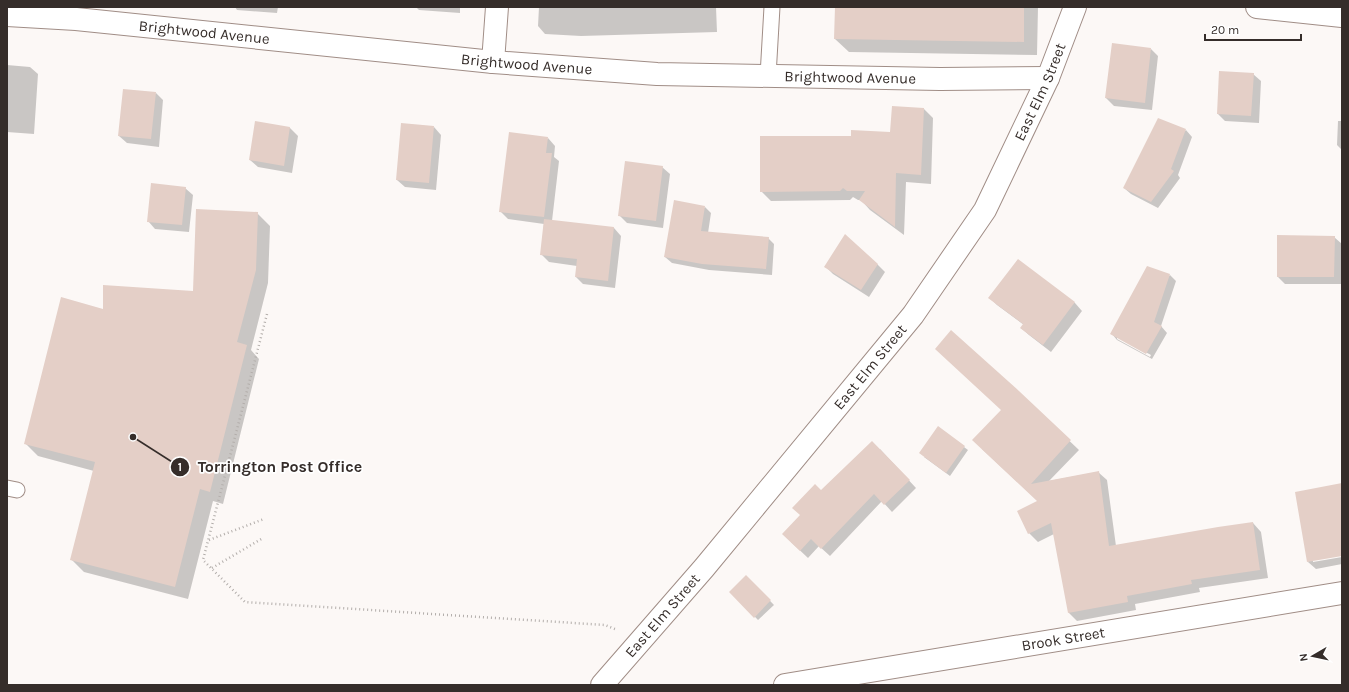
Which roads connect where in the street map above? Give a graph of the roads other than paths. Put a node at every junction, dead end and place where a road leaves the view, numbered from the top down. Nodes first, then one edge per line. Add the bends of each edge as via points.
1 (496, 7) edge
2 (772, 7) edge
3 (1075, 7) edge
4 (1257, 7) edge
5 (76, 13) edge
6 (7, 15) edge
7 (1342, 16) edge
8 (493, 62) junction
9 (768, 76) junction
10 (1048, 78) junction
11 (1342, 593) edge
12 (602, 685) edge
13 (785, 685) edge

1 - 8 street
2 - 9 lane
3 - 10 street, East Elm Street
4 - 7 street
5 - 6 street, Brightwood Avenue
5 - 8 street, Brightwood Avenue
8 - 9 street, Brightwood Avenue via 657,74
9 - 10 street, Brightwood Avenue
10 - 12 street, East Elm Street via 985,210 913,315 704,568
11 - 13 street, Brook Street

